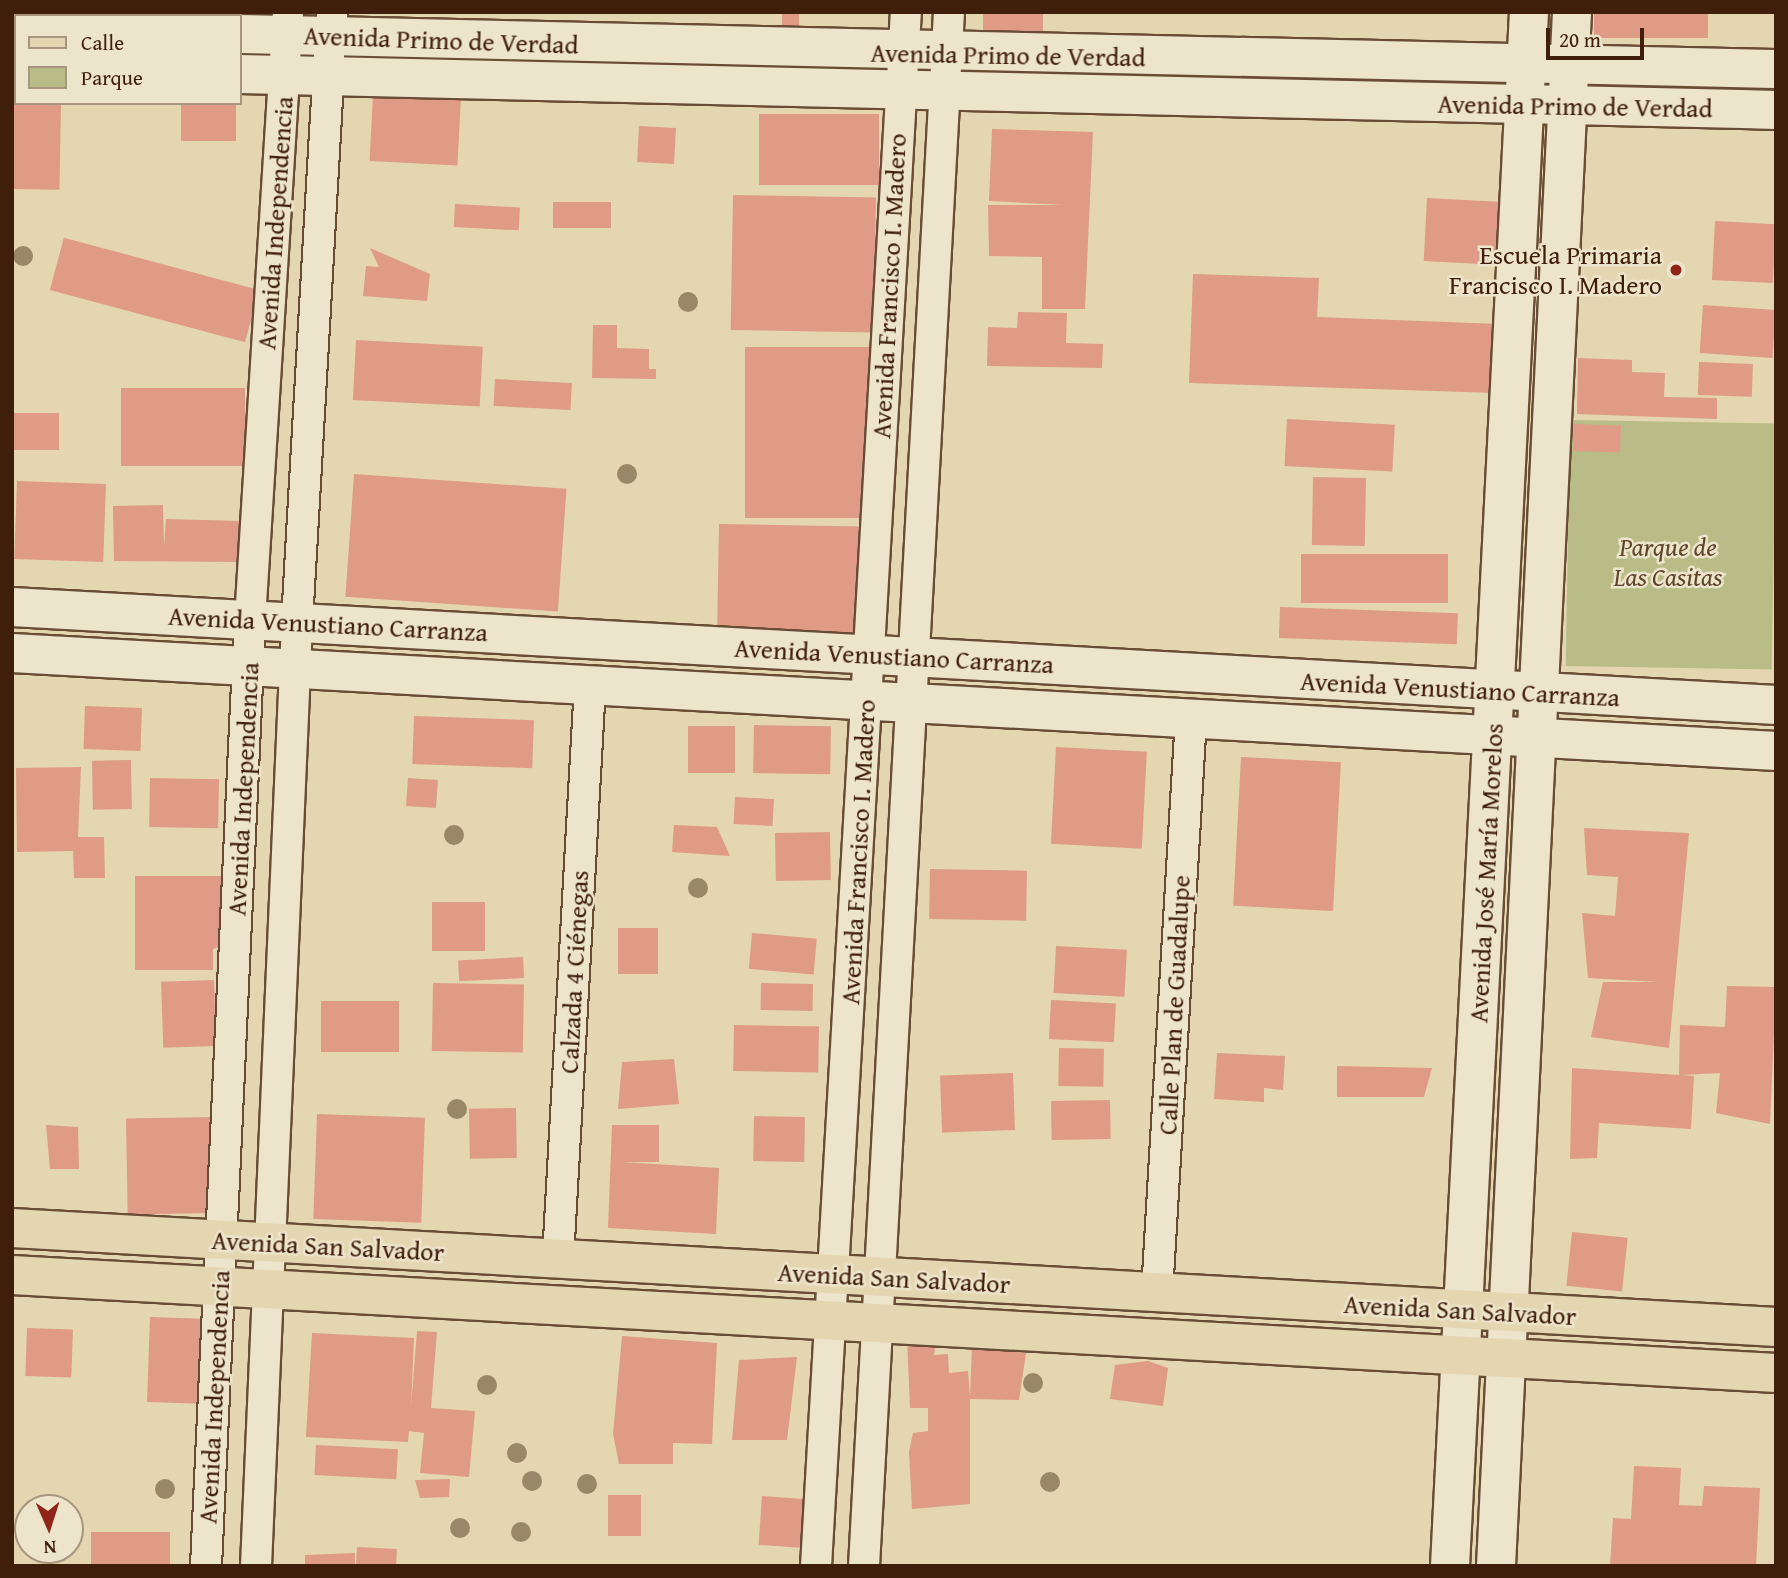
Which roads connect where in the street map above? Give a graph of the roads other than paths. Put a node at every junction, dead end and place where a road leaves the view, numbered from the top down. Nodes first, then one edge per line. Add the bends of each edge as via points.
1 (906, 12) edge
2 (949, 12) edge
3 (1529, 12) edge
4 (1572, 12) edge
5 (288, 24) edge
6 (331, 25) edge
7 (242, 34) edge
8 (904, 53) junction
9 (947, 54) junction
10 (1570, 65) junction
11 (1527, 66) junction
12 (1776, 69) edge
13 (242, 74) edge
14 (284, 75) junction
15 (330, 77) junction
16 (900, 91) junction
17 (945, 92) junction
18 (1525, 105) junction
19 (1568, 105) junction
20 (1776, 110) edge
21 (12, 607) edge
22 (250, 620) junction
23 (297, 622) junction
24 (12, 653) edge
25 (869, 654) junction
26 (912, 656) junction
27 (250, 666) junction
28 (295, 668) junction
29 (590, 685) junction
30 (1496, 691) junction
31 (1539, 694) junction
32 (868, 700) junction
33 (912, 703) junction
34 (1776, 705) edge
35 (1191, 718) junction
36 (1493, 735) junction
37 (1538, 737) junction
38 (1776, 751) edge
39 (12, 1228) edge
40 (222, 1240) junction
41 (268, 1242) junction
42 (558, 1259) junction
43 (12, 1275) edge
44 (833, 1275) junction
45 (881, 1277) junction
46 (220, 1286) junction
47 (267, 1289) junction
48 (1157, 1293) junction
49 (1465, 1310) junction
50 (1510, 1312) junction
51 (830, 1320) junction
52 (878, 1323) junction
53 (1776, 1327) edge
54 (1462, 1355) junction
55 (1507, 1358) junction
56 (1776, 1373) edge
57 (206, 1566) edge
58 (257, 1566) edge
59 (816, 1566) edge
60 (864, 1566) edge
61 (1450, 1566) edge
62 (1496, 1566) edge

1 - 8 street, Avenida Francisco I. Madero
2 - 9 street, Avenida Francisco I. Madero
3 - 11 street, Avenida José María Morelos
4 - 10 street, Avenida José María Morelos
5 - 6 street, Avenida Primo de Verdad
5 - 7 street, Avenida Primo de Verdad
5 - 14 street, Avenida Independencia
6 - 8 street, Avenida Primo de Verdad
6 - 15 street, Avenida Independencia
8 - 9 street, Avenida Primo de Verdad
8 - 16 street, Avenida Francisco I. Madero
9 - 11 street, Avenida Primo de Verdad
9 - 17 street, Avenida Francisco I. Madero
10 - 11 street, Avenida Primo de Verdad
10 - 12 street, Avenida Primo de Verdad
10 - 19 street, Avenida José María Morelos
11 - 18 street, Avenida José María Morelos
13 - 14 street, Avenida Primo de Verdad
14 - 15 street, Avenida Primo de Verdad
14 - 22 street, Avenida Independencia
15 - 16 street, Avenida Primo de Verdad
15 - 23 street, Avenida Independencia
16 - 17 street, Avenida Primo de Verdad
16 - 25 street, Avenida Francisco I. Madero
17 - 18 street, Avenida Primo de Verdad
17 - 26 street, Avenida Francisco I. Madero
18 - 19 street, Avenida Primo de Verdad
18 - 30 street, Avenida José María Morelos
19 - 20 street, Avenida Primo de Verdad
19 - 31 street, Avenida José María Morelos
21 - 22 street, Avenida Venustiano Carranza
22 - 23 street, Avenida Venustiano Carranza
22 - 27 street, Avenida Independencia
23 - 25 street, Avenida Venustiano Carranza
23 - 28 street, Avenida Independencia
24 - 27 street, Avenida Venustiano Carranza
25 - 26 street, Avenida Venustiano Carranza
25 - 32 street, Avenida Francisco I. Madero
26 - 30 street, Avenida Venustiano Carranza
26 - 33 street, Avenida Francisco I. Madero
27 - 28 street, Avenida Venustiano Carranza
27 - 40 street, Avenida Independencia
28 - 29 street, Avenida Venustiano Carranza
28 - 41 street, Avenida Independencia
29 - 32 street, Avenida Venustiano Carranza
29 - 42 street, Calzada 4 Ciénegas
30 - 31 street, Avenida Venustiano Carranza
30 - 36 street, Avenida José María Morelos
31 - 34 street, Avenida Venustiano Carranza
31 - 37 street, Avenida José María Morelos
32 - 33 street, Avenida Venustiano Carranza
32 - 44 street, Avenida Francisco I. Madero
33 - 35 street, Avenida Venustiano Carranza
33 - 45 street, Avenida Francisco I. Madero
35 - 36 street, Avenida Venustiano Carranza
35 - 48 street, Calle Plan de Guadalupe
36 - 37 street, Avenida Venustiano Carranza
36 - 49 street, Avenida José María Morelos
37 - 38 street, Avenida Venustiano Carranza
37 - 50 street, Avenida José María Morelos
39 - 40 main road, Avenida San Salvador
40 - 41 main road, Avenida San Salvador
40 - 46 street, Avenida Independencia
41 - 42 main road, Avenida San Salvador
41 - 47 street, Avenida Independencia
42 - 44 main road, Avenida San Salvador
43 - 46 main road, Avenida San Salvador
44 - 45 main road, Avenida San Salvador
44 - 51 street, Avenida Francisco I. Madero
45 - 48 main road, Avenida San Salvador
45 - 52 street, Avenida Francisco I. Madero
46 - 47 main road, Avenida San Salvador
46 - 57 street, Avenida Independencia
47 - 51 main road, Avenida San Salvador
47 - 58 street, Avenida Independencia
48 - 49 main road, Avenida San Salvador
49 - 50 main road, Avenida San Salvador
49 - 54 street, Avenida José María Morelos
50 - 53 main road, Avenida San Salvador
50 - 55 street, Avenida José María Morelos
51 - 52 main road, Avenida San Salvador
51 - 59 street, Avenida Francisco I. Madero
52 - 54 main road, Avenida San Salvador
52 - 60 street, Avenida Francisco I. Madero
54 - 55 main road, Avenida San Salvador
54 - 61 street, Avenida José María Morelos
55 - 56 main road, Avenida San Salvador
55 - 62 street, Avenida José María Morelos

